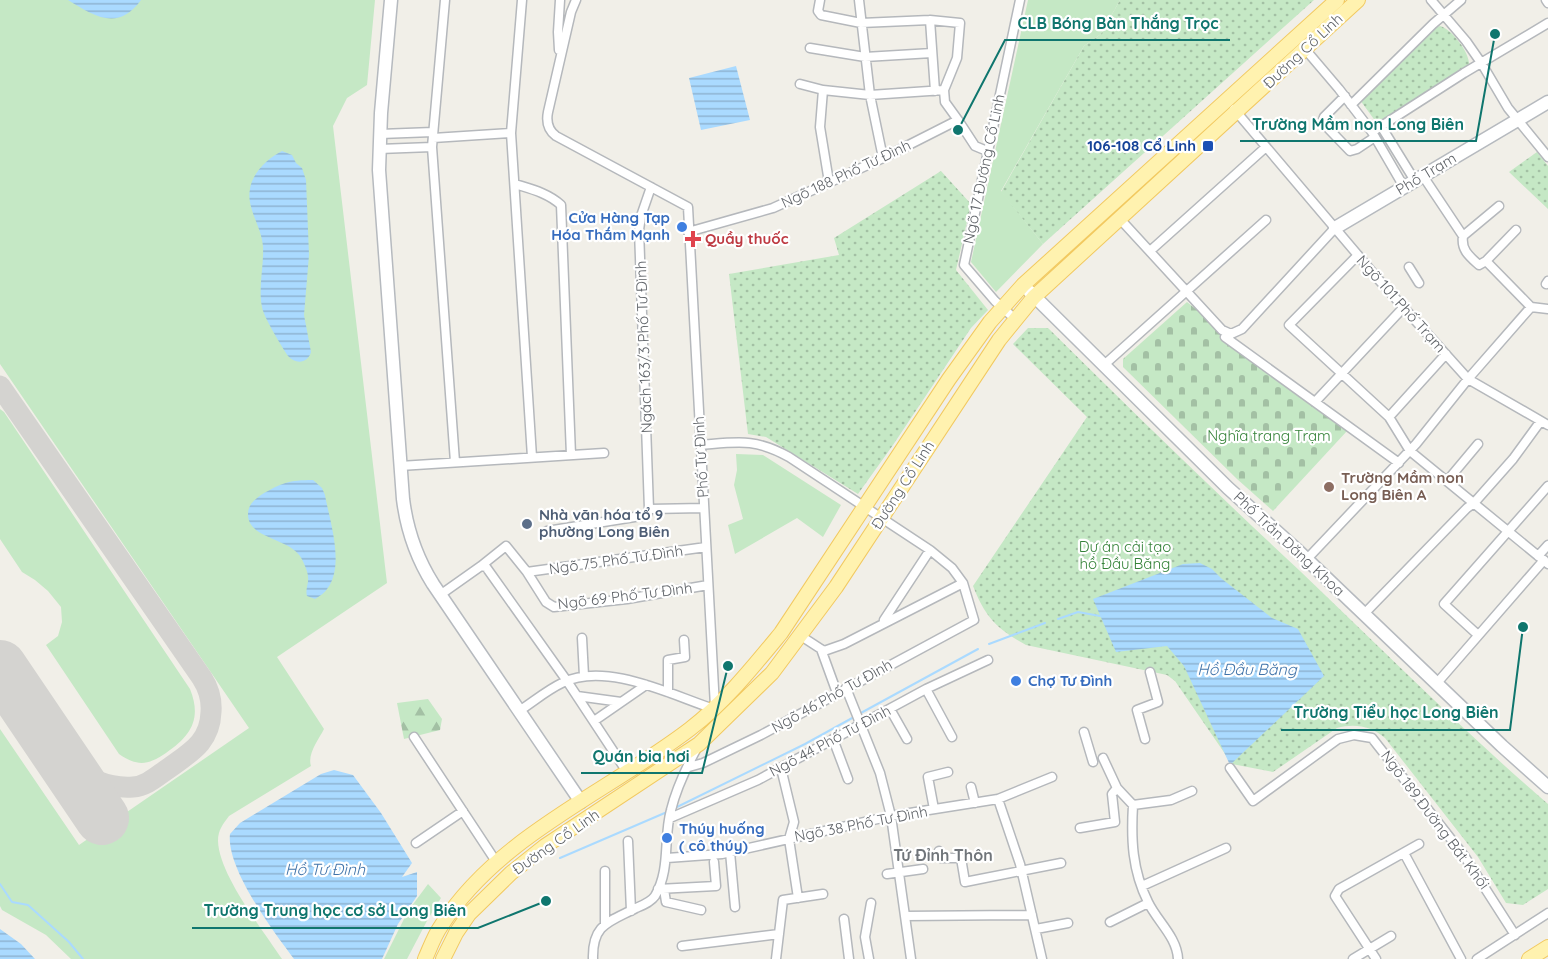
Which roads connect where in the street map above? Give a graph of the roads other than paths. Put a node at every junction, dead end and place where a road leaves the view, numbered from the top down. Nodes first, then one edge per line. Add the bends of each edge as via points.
1 (391, 0) edge
2 (446, 0) edge
3 (522, 0) edge
4 (560, 0) edge
5 (576, 0) edge
6 (820, 0) edge
7 (859, 0) edge
8 (1020, 0) edge
9 (1337, 0) edge
10 (1358, 0) edge
11 (1431, 0) edge
12 (1461, 0) edge
13 (1445, 15) junction
14 (930, 20) junction
15 (861, 23) junction
16 (1548, 23) edge
17 (810, 48) dead end
18 (1305, 49) junction
19 (932, 52) junction
20 (865, 57) junction
21 (560, 60) junction
22 (1482, 64) junction
23 (800, 84) dead end
24 (824, 90) junction
25 (939, 91) junction
26 (870, 95) junction
27 (1345, 96) junction
28 (1227, 101) junction
29 (1548, 102) edge
30 (1351, 105) junction
31 (1237, 112) junction
32 (958, 120) junction
33 (1517, 120) junction
34 (1381, 126) junction
35 (511, 133) junction
36 (380, 135) junction
37 (1374, 135) junction
38 (433, 139) junction
39 (1266, 147) junction
40 (379, 149) junction
41 (987, 151) junction
42 (1548, 156) edge
43 (883, 158) junction
44 (1414, 181) junction
45 (829, 182) junction
46 (515, 184) junction
47 (651, 187) junction
48 (1498, 206) dead end
49 (1120, 219) junction
50 (1266, 220) dead end
51 (1335, 228) junction
52 (1516, 230) dead end
53 (688, 232) junction
54 (1463, 236) junction
55 (1150, 251) junction
56 (1358, 255) junction
57 (1486, 261) junction
58 (1409, 267) dead end
59 (1419, 283) dead end
60 (1023, 285) junction
61 (1186, 291) junction
62 (1034, 297) junction
63 (1002, 307) junction
64 (1531, 307) junction
65 (1403, 308) junction
66 (1548, 309) edge
67 (1015, 319) junction
68 (1225, 337) dead end
69 (1446, 354) junction
70 (1104, 365) junction
71 (1341, 374) junction
72 (1468, 379) junction
73 (1315, 402) junction
74 (1389, 417) junction
75 (1544, 423) edge
76 (1478, 444) dead end
77 (701, 445) junction
78 (1410, 451) junction
79 (604, 453) dead end
80 (571, 455) junction
81 (532, 457) junction
82 (455, 462) junction
83 (1399, 463) junction
84 (400, 466) junction
85 (1447, 482) junction
86 (1548, 486) edge
87 (1474, 503) junction
88 (865, 507) junction
89 (704, 508) junction
90 (649, 509) junction
91 (881, 518) junction
92 (548, 531) dead end
93 (1509, 532) junction
94 (1548, 545) edge
95 (706, 547) junction
96 (930, 550) junction
97 (1307, 559) junction
98 (1543, 560) edge
99 (481, 566) junction
100 (527, 572) junction
101 (963, 583) junction
102 (708, 585) junction
103 (440, 595) junction
104 (1364, 614) junction
105 (883, 623) junction
106 (1478, 635) junction
107 (801, 636) junction
108 (582, 638) dead end
109 (684, 640) dead end
110 (821, 649) junction
111 (988, 660) dead end
112 (1150, 672) dead end
113 (584, 676) junction
114 (567, 681) junction
115 (1437, 683) junction
116 (646, 685) junction
117 (846, 688) junction
118 (926, 689) junction
119 (668, 692) junction
120 (837, 693) junction
121 (577, 696) junction
122 (621, 702) junction
123 (715, 708) junction
124 (890, 709) junction
125 (519, 711) junction
126 (594, 721) junction
127 (860, 722) junction
128 (1084, 732) dead end
129 (952, 737) dead end
130 (414, 738) dead end
131 (833, 739) junction
132 (907, 739) dead end
133 (1145, 739) dead end
134 (699, 744) junction
135 (1103, 758) dead end
136 (1093, 762) dead end
137 (689, 767) junction
138 (781, 768) junction
139 (1230, 768) dead end
140 (627, 772) junction
141 (948, 772) dead end
142 (1052, 777) dead end
143 (848, 779) dead end
144 (971, 787) dead end
145 (1548, 787) edge
146 (1117, 788) junction
147 (1192, 790) dead end
148 (998, 799) junction
149 (581, 802) junction
150 (975, 803) junction
151 (1132, 805) junction
152 (934, 809) junction
153 (463, 812) junction
154 (670, 814) junction
155 (891, 816) junction
156 (1080, 828) dead end
157 (535, 832) junction
158 (789, 839) junction
159 (627, 841) dead end
160 (416, 843) dead end
161 (1419, 844) dead end
162 (545, 846) junction
163 (1226, 848) dead end
164 (939, 851) dead end
165 (730, 852) junction
166 (1404, 853) junction
167 (667, 858) junction
168 (714, 862) dead end
169 (497, 863) junction
170 (1061, 863) dead end
171 (923, 869) dead end
172 (604, 871) dead end
173 (1022, 871) junction
174 (898, 872) junction
175 (887, 874) dead end
176 (1142, 886) junction
177 (661, 889) junction
178 (823, 894) dead end
179 (798, 897) junction
180 (871, 903) dead end
181 (1148, 903) junction
182 (735, 907) dead end
183 (701, 910) dead end
184 (631, 911) junction
185 (1548, 913) edge
186 (1032, 915) junction
187 (904, 916) junction
188 (844, 919) dead end
189 (1110, 922) dead end
190 (1068, 923) dead end
191 (605, 924) junction
192 (1036, 929) junction
193 (779, 934) junction
194 (1515, 935) junction
195 (1391, 936) dead end
196 (682, 946) dead end
197 (1547, 947) edge
198 (1370, 949) junction
199 (425, 959) edge
200 (444, 959) edge
201 (593, 959) edge
202 (776, 959) edge
203 (849, 959) edge
204 (869, 959) edge
205 (911, 959) edge
206 (1042, 959) edge
207 (1178, 959) edge
208 (1353, 959) edge
209 (1376, 959) edge
210 (1461, 959) edge
211 (1477, 959) edge
212 (1529, 959) edge

1 - 36 street
2 - 38 street
3 - 35 street
4 - 21 street
5 - 21 street
6 - 15 street via 820,15
7 - 15 street
8 - 41 street, Ngõ 17 Đường Cổ Linh
9 - 28 main road, Đường Cổ Linh
10 - 18 main road, Đường Cổ Linh
11 - 13 street
12 - 13 street
13 - 22 street
13 - 30 street
14 - 15 street
14 - 19 street
14 - 25 street via 960,23 957,58
15 - 20 street
16 - 22 street
17 - 20 street
18 - 27 street
18 - 31 main road, Đường Cổ Linh
19 - 20 street
19 - 25 street
20 - 26 street
21 - 47 street via 547,117 549,129
22 - 33 street
22 - 34 street
23 - 24 street
24 - 26 street
24 - 45 street via 820,127
25 - 26 street
25 - 32 street
26 - 43 street
27 - 30 street
27 - 37 street via 1324,117 1324,124 1350,151
28 - 31 street, Ngõ 101 Phố Trạm
28 - 60 main road, Đường Cổ Linh
29 - 33 street, Phố Trạm
30 - 37 street
31 - 39 street, Ngõ 101 Phố Trạm
31 - 49 main road, Đường Cổ Linh
32 - 41 street via 975,146
32 - 43 street, Ngõ 188 Phố Tư Đình
33 - 42 street
33 - 44 street, Phố Trạm
34 - 37 street
34 - 44 street
35 - 38 street
35 - 46 street
36 - 38 street
36 - 40 street
37 - 44 street
38 - 40 street
38 - 82 street
39 - 51 street, Ngõ 101 Phố Trạm
39 - 55 street
40 - 84 street
41 - 63 street, Ngõ 17 Đường Cổ Linh via 964,265
43 - 45 street, Ngõ 188 Phố Tư Đình
44 - 51 street, Phố Trạm
44 - 54 street
45 - 53 street, Ngõ 188 Phố Tư Đình via 773,208
46 - 80 street via 561,205
46 - 81 street
47 - 53 street, Phố Tư Đình via 687,207
47 - 90 street, Ngách 163/3 Phố Tư Đình via 639,230
48 - 54 street
49 - 55 street
49 - 62 main road, Đường Cổ Linh
50 - 61 street
51 - 56 street, Ngõ 101 Phố Trạm
51 - 61 street via 1236,333 1222,330
52 - 57 street
53 - 77 street, Phố Tư Đình
54 - 57 street via 1467,254 1479,265
55 - 61 street
56 - 65 street, Ngõ 101 Phố Trạm
56 - 71 street via 1289,325
57 - 64 street
58 - 59 street
60 - 62 street, Phố Trần Đăng Khoa
60 - 63 main road, Đường Cổ Linh
61 - 70 street
62 - 67 main road, Đường Cổ Linh
62 - 70 street, Phố Trần Đăng Khoa
63 - 67 street, Ngõ 17 Đường Cổ Linh
63 - 88 main road, Đường Cổ Linh via 949,379
64 - 66 street
64 - 72 street
65 - 69 street, Ngõ 101 Phố Trạm
65 - 71 street
67 - 91 main road, Đường Cổ Linh
68 - 73 street
69 - 72 street, Ngõ 101 Phố Trạm
69 - 74 street
70 - 97 street, Phố Trần Đăng Khoa via 1228,488
71 - 73 street
71 - 74 street
72 - 75 street, Ngõ 101 Phố Trạm
72 - 78 street
73 - 83 street
74 - 78 street
75 - 87 street
76 - 85 street
77 - 88 street via 745,442 768,447
77 - 89 street, Phố Tư Đình
78 - 83 street
78 - 85 street
79 - 80 street
80 - 81 street
81 - 82 street
82 - 84 street
83 - 97 street
84 - 103 street via 410,538
85 - 87 street
86 - 93 street
87 - 93 street
87 - 104 street
88 - 91 street
88 - 123 main road, Đường Cổ Linh via 781,633
89 - 90 street
89 - 95 street, Phố Tư Đình
90 - 92 street via 647,515
91 - 96 street
91 - 107 main road, Đường Cổ Linh
93 - 98 street
93 - 106 street via 1444,604
94 - 98 street
95 - 100 street, Ngõ 75 Phố Tư Đình
95 - 102 street, Phố Tư Đình
96 - 101 street
96 - 105 street
97 - 104 street, Phố Trần Đăng Khoa
98 - 106 street
99 - 100 street via 506,546
99 - 103 street
99 - 114 street via 486,567
100 - 102 street, Ngõ 69 Phố Tư Đình via 549,605 560,606
101 - 105 street
101 - 117 street, Ngõ 46 Phố Tư Đình via 974,620
102 - 123 street, Phố Tư Đình
103 - 125 street
104 - 115 street, Phố Trần Đăng Khoa
105 - 110 street via 844,644
106 - 115 street
107 - 110 street
107 - 134 main road, Đường Cổ Linh via 772,673
108 - 113 street
109 - 119 street via 685,657 668,660
110 - 120 street
111 - 118 street, Ngõ 44 Phố Tư Đình
112 - 133 street via 1158,702 1137,710
113 - 114 street
113 - 116 street
114 - 121 street
114 - 125 street
115 - 145 street, Phố Trần Đăng Khoa
116 - 119 street
116 - 122 street
117 - 120 street, Ngõ 46 Phố Tư Đình
117 - 127 street
118 - 124 street, Ngõ 44 Phố Tư Đình
118 - 129 street
119 - 123 street
120 - 137 street, Ngõ 46 Phố Tư Đình via 703,764
121 - 122 street
121 - 126 street
122 - 126 street
123 - 140 main road, Đường Cổ Linh
124 - 127 street, Ngõ 44 Phố Tư Đình
124 - 132 street
125 - 149 street
126 - 140 street
127 - 131 street, Ngõ 44 Phố Tư Đình
127 - 155 street via 880,773
128 - 136 street
130 - 153 street
131 - 138 street, Ngõ 44 Phố Tư Đình
131 - 143 street
134 - 137 street
134 - 162 main road, Đường Cổ Linh
135 - 146 street
137 - 154 street
138 - 154 street, Ngõ 44 Phố Tư Đình
138 - 158 street via 794,822
139 - 194 street, Ngõ 189 Đường Bát Khối via 1253,801 1338,739 1354,735 1372,738 1465,857
140 - 149 main road, Đường Cổ Linh
141 - 152 street via 928,777
142 - 148 street, Ngõ 38 Phố Tư Đình
144 - 150 street
146 - 151 street
146 - 156 street via 1112,794 1115,822
147 - 151 street via 1171,800
148 - 150 street, Ngõ 38 Phố Tư Đình
148 - 173 street
149 - 157 main road, Đường Cổ Linh
150 - 152 street, Ngõ 38 Phố Tư Đình
151 - 176 street via 1133,859
152 - 155 street, Ngõ 38 Phố Tư Đình
153 - 160 street
153 - 169 street
154 - 167 street
155 - 158 street, Ngõ 38 Phố Tư Đình
155 - 174 street
157 - 162 main road
157 - 169 main road, Đường Cổ Linh
158 - 165 street, Ngõ 38 Phố Tư Đình
158 - 179 street
159 - 184 street
161 - 166 street
162 - 200 main road, Đường Cổ Linh via 483,898 456,933
163 - 176 street
164 - 173 street via 941,858 961,858 965,882
165 - 167 street, Ngõ 38 Phố Tư Đình
165 - 182 street
166 - 198 street via 1339,889 1335,896
166 - 210 street
167 - 177 street
168 - 177 street via 716,886
169 - 199 main road, Đường Cổ Linh via 452,911
170 - 173 street
171 - 174 street
172 - 191 street
173 - 186 street
174 - 175 street
174 - 187 street
176 - 181 street
177 - 183 street via 666,902
177 - 184 street via 654,898
178 - 179 street
179 - 193 street via 783,900
180 - 204 street via 865,937
181 - 189 street
181 - 207 street via 1178,948
184 - 191 street
185 - 194 street
186 - 187 street
186 - 192 street
187 - 205 street
188 - 203 street
190 - 192 street
191 - 201 street via 597,932
192 - 206 street
193 - 196 street
193 - 202 street
194 - 211 street
195 - 198 street
197 - 212 main road
198 - 208 street
198 - 209 street

